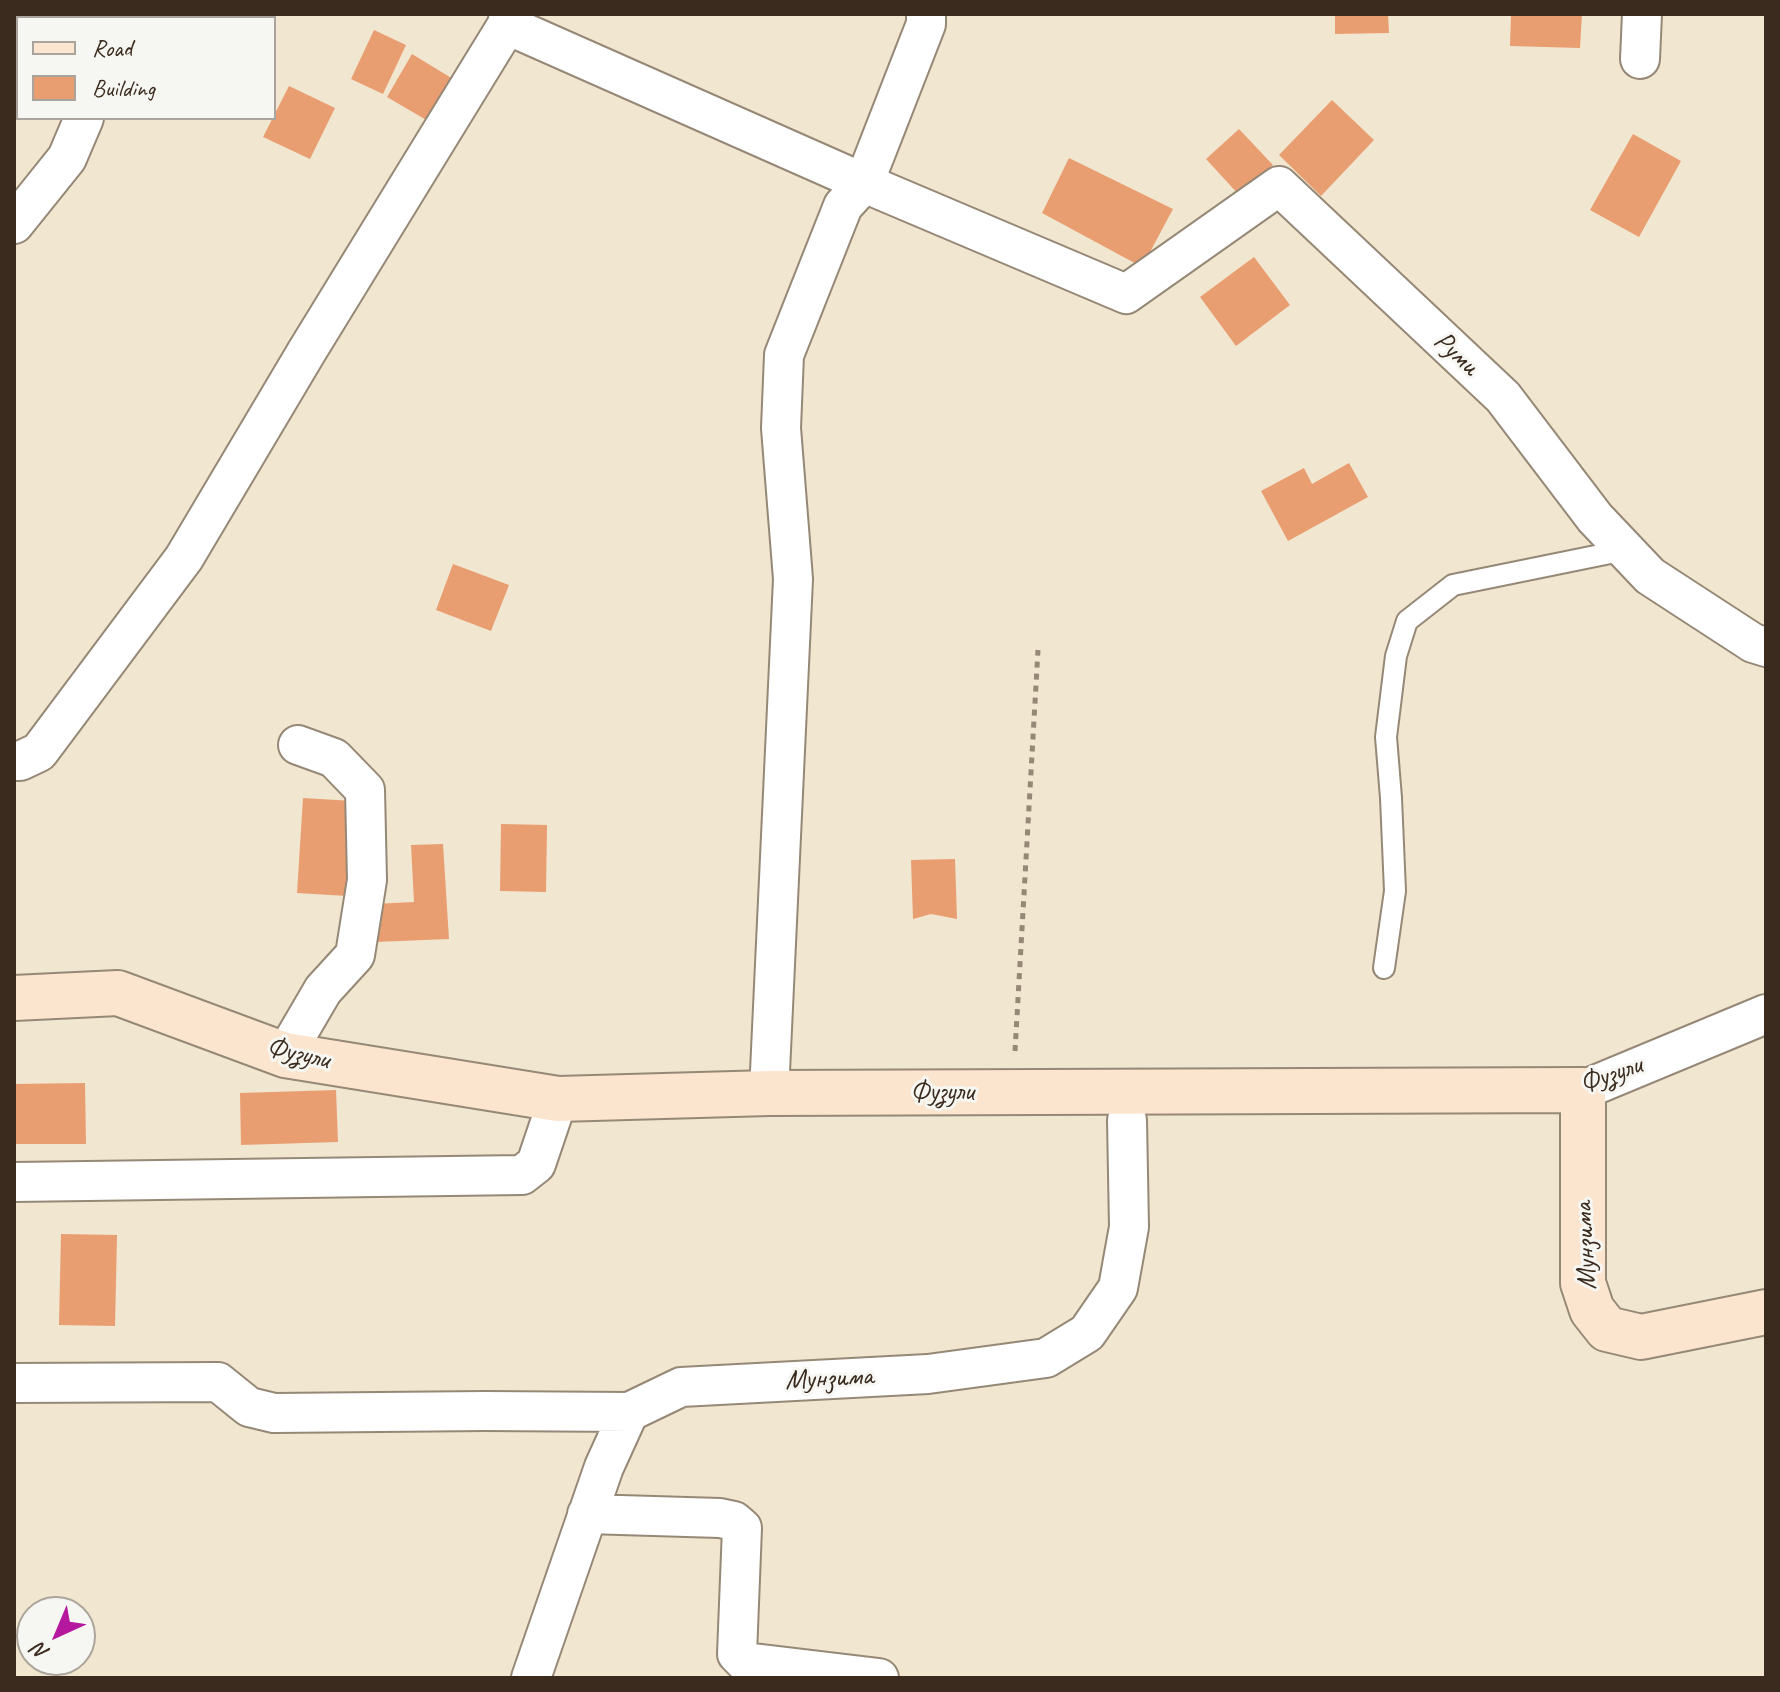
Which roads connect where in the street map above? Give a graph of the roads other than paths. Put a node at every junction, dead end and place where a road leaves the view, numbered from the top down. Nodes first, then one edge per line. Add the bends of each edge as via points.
1 (926, 14) edge
2 (1642, 14) edge
3 (508, 20) edge
4 (1640, 59) dead end
5 (83, 120) edge
6 (864, 183) junction
7 (14, 224) edge
8 (1625, 550) junction
9 (1766, 647) edge
10 (298, 745) dead end
11 (14, 761) edge
12 (1384, 968) dead end
13 (14, 998) edge
14 (1766, 1014) edge
15 (285, 1055) junction
16 (1583, 1090) junction
17 (769, 1093) junction
18 (558, 1099) junction
19 (1127, 1120) dead end
20 (14, 1182) edge
21 (1766, 1312) edge
22 (14, 1383) edge
23 (629, 1412) junction
24 (587, 1514) junction
25 (531, 1678) edge
26 (879, 1678) edge

1 - 6 street
2 - 4 street
3 - 6 street
3 - 11 street via 184,558 39,752
5 - 7 street via 67,158
6 - 8 street, Руми via 1126,294 1279,186 1503,397
6 - 17 street via 843,206 784,355 781,428 793,579
8 - 9 street, Руми via 1650,576
8 - 12 lane via 1453,585 1407,621 1396,656 1386,737 1395,891
10 - 15 street via 334,758 365,790 367,880 355,955 323,990
13 - 15 street, Фузули via 118,993
14 - 16 street, Фузули
15 - 18 street, Фузули
16 - 17 street, Фузули
16 - 21 street, Мунзима via 1583,1283 1592,1310 1607,1329 1641,1337
17 - 18 street, Фузули
18 - 20 street via 536,1164 522,1175
19 - 23 street, Мунзима via 1129,1227 1118,1288 1087,1333 1046,1358 928,1374 681,1387
22 - 23 street via 218,1382 249,1407 274,1413
23 - 24 street
24 - 25 street
24 - 26 street via 734,1521 742,1528 737,1654 745,1662

